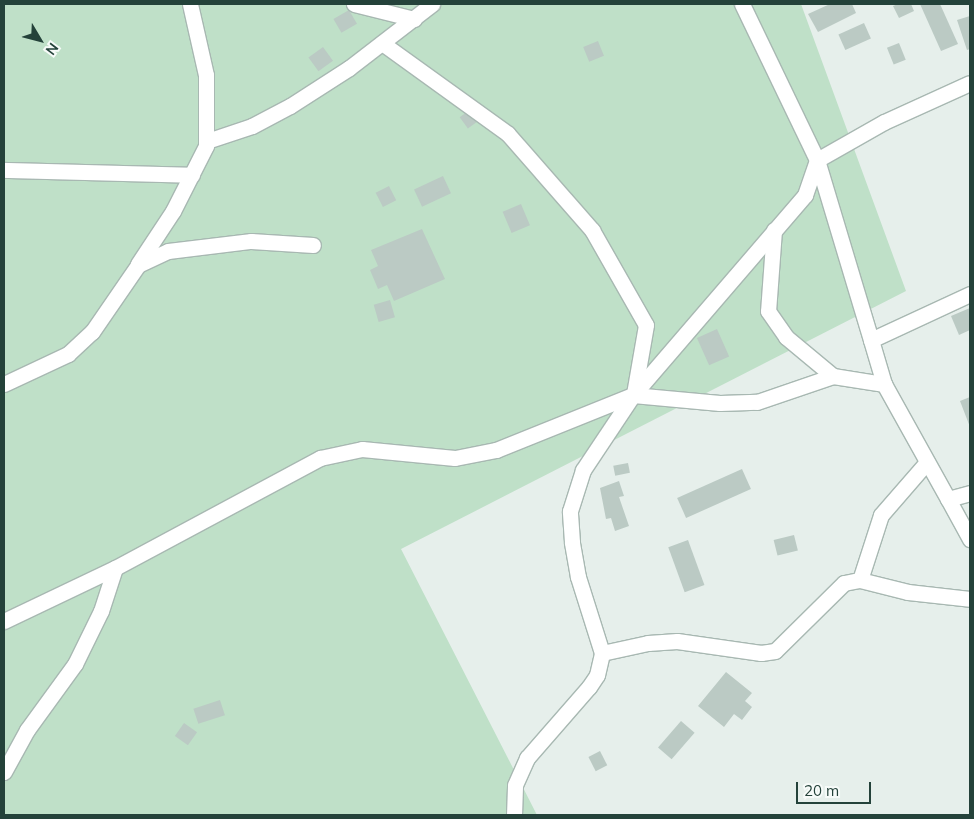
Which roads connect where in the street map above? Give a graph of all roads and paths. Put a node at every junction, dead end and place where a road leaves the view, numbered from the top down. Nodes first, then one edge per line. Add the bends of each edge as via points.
1 (190, 4) edge
2 (354, 4) edge
3 (432, 4) edge
4 (742, 4) edge
5 (414, 19) junction
6 (382, 43) junction
7 (970, 83) edge
8 (207, 141) junction
9 (816, 160) junction
10 (4, 170) edge
11 (192, 176) junction
12 (774, 230) junction
13 (313, 245) dead end
14 (138, 265) junction
15 (970, 294) edge
16 (871, 340) junction
17 (833, 376) junction
18 (4, 384) edge
19 (884, 384) junction
20 (633, 395) junction
21 (927, 462) junction
22 (970, 493) edge
23 (948, 499) junction
24 (970, 539) edge
25 (115, 568) junction
26 (860, 580) junction
27 (970, 599) edge
28 (4, 621) edge
29 (602, 653) junction
30 (4, 772) edge
31 (514, 815) edge

1 - 8 street via 206,75
2 - 5 street
3 - 5 street
4 - 9 street
5 - 6 street
6 - 8 street via 290,106 252,126
6 - 20 street via 508,134 592,230 646,325
7 - 9 street via 884,122
8 - 11 street
9 - 12 street via 805,195
9 - 16 street
10 - 11 street
11 - 14 street
12 - 17 street via 768,311 786,337
12 - 20 street
13 - 14 street via 251,241 214,243 168,251
14 - 18 street via 92,332 68,354
15 - 16 street
16 - 19 street
17 - 19 street
17 - 20 street via 757,402 720,403
19 - 21 street
20 - 25 street via 496,450 472,455 455,458 362,449 320,458
20 - 29 street via 583,470 570,511 578,577
21 - 23 street
21 - 26 street via 881,516
22 - 23 street
23 - 24 street
25 - 28 street
25 - 30 street via 101,611 75,664 26,730
26 - 27 street via 908,592
26 - 29 street via 844,583 775,652 761,654 677,641 648,643
29 - 31 street via 597,674 589,687 528,758 514,790

